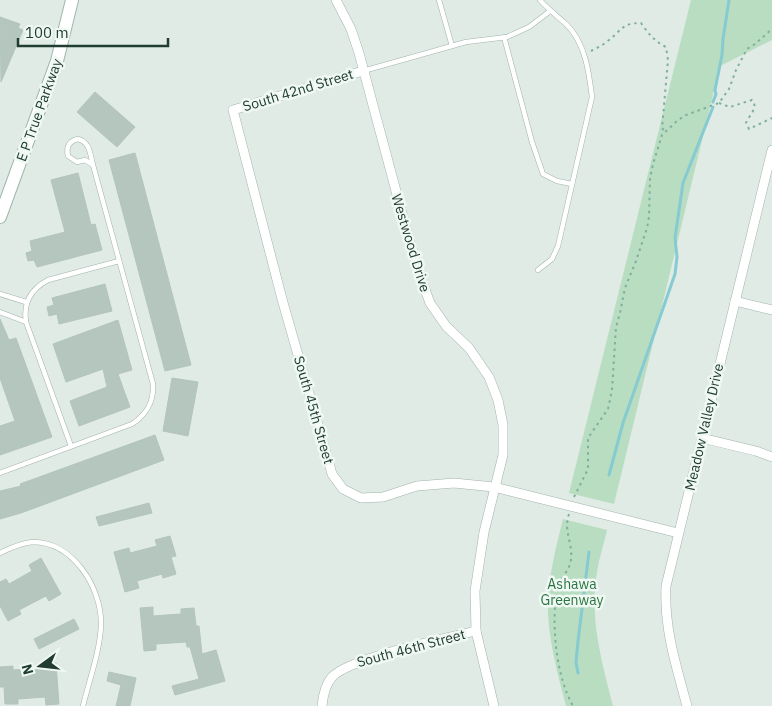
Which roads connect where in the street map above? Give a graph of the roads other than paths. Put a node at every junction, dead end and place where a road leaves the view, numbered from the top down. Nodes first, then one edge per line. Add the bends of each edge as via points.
1 (72, 0) edge
2 (336, 0) edge
3 (439, 0) edge
4 (540, 0) edge
5 (550, 11) junction
6 (504, 37) junction
7 (452, 46) junction
8 (363, 71) junction
9 (233, 110) joint
10 (772, 150) edge
11 (93, 165) junction
12 (572, 184) junction
13 (0, 217) edge
14 (120, 261) junction
15 (538, 270) dead end
16 (0, 294) edge
17 (735, 301) junction
18 (26, 302) junction
19 (772, 310) edge
20 (0, 312) edge
21 (26, 322) junction
22 (702, 438) junction
23 (71, 446) junction
24 (772, 457) edge
25 (0, 473) edge
26 (494, 487) junction
27 (678, 533) junction
28 (0, 553) edge
29 (476, 631) junction
30 (83, 706) edge
31 (322, 706) edge
32 (494, 706) edge
33 (687, 706) edge

1 - 13 main road, E P True Parkway via 57,61
2 - 8 street, Westwood Drive via 351,29
3 - 7 lane
4 - 5 lane
5 - 6 lane via 520,32
5 - 12 lane via 567,25 581,46 590,75 592,97
6 - 7 lane
6 - 12 lane via 543,174 557,182
7 - 8 lane
8 - 9 street, South 42nd Street
8 - 26 street, Westwood Drive via 409,241 430,303 446,326 469,348 489,377 498,400 503,425 503,455
9 - 26 street, South 45th Street via 332,474 343,489 361,498 383,497 417,486 454,483
10 - 17 street, Meadow Valley Drive
11 - 11 lane via 88,144 72,140 68,145 68,156 77,162 85,160
11 - 14 lane
12 - 15 lane via 558,246 552,259
14 - 18 lane via 48,280 39,284
14 - 23 lane via 154,394 151,404 132,424
16 - 18 lane
17 - 19 street
17 - 22 street, Meadow Valley Drive
18 - 21 lane
20 - 21 lane
21 - 23 lane
22 - 24 street
22 - 27 street, Meadow Valley Drive
23 - 25 lane
26 - 27 street, South 45th Street
26 - 29 street, Westwood Drive via 475,591
27 - 33 street, Meadow Valley Drive via 666,586 665,606 670,644
28 - 30 lane via 24,543 52,546 71,558 90,581 97,597 101,625
29 - 31 street, South 46th Street via 348,666 333,676 326,687
29 - 32 street, Westwood Drive

